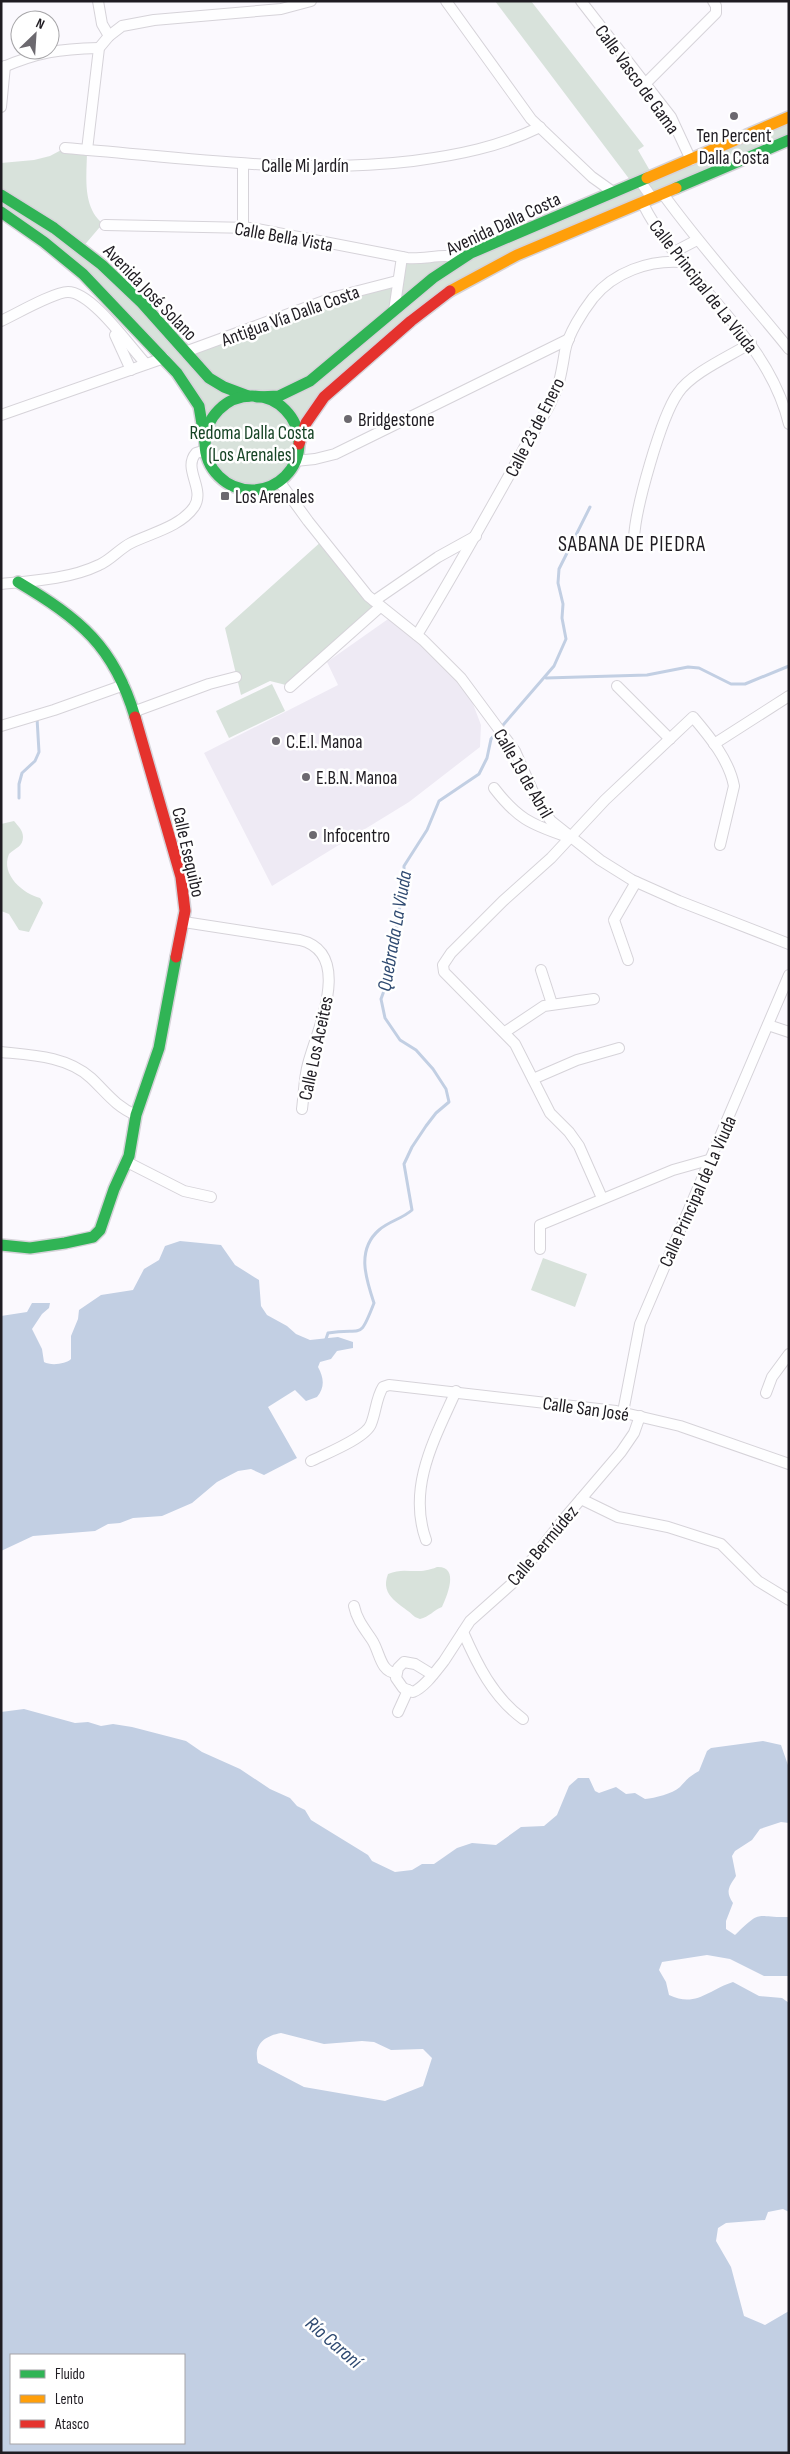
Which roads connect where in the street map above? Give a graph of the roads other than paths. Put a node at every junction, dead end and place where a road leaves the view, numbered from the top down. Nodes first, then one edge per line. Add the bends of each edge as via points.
1 (98, 1) edge
2 (311, 1) edge
3 (446, 1) edge
4 (580, 1) edge
5 (265, 5) edge
6 (715, 5) edge
7 (109, 36) junction
8 (99, 48) junction
9 (3, 67) edge
10 (645, 84) junction
11 (1, 107) edge
12 (789, 117) edge
13 (540, 127) junction
14 (789, 140) edge
15 (65, 148) dead end
16 (87, 150) junction
17 (691, 160) junction
18 (243, 164) junction
19 (640, 181) junction
20 (613, 192) junction
21 (1, 195) edge
22 (652, 198) junction
23 (1, 212) edge
24 (105, 225) dead end
25 (243, 227) junction
26 (697, 240) junction
27 (674, 252) junction
28 (402, 257) junction
29 (462, 259) junction
30 (681, 262) junction
31 (397, 282) junction
32 (394, 311) junction
33 (1, 321) edge
34 (109, 322) junction
35 (569, 339) junction
36 (750, 343) junction
37 (789, 349) edge
38 (185, 352) junction
39 (164, 358) junction
40 (146, 364) junction
41 (131, 370) junction
42 (777, 388) junction
43 (253, 397) junction
44 (789, 398) edge
45 (1, 415) edge
46 (789, 424) edge
47 (299, 444) junction
48 (205, 446) junction
49 (295, 461) junction
50 (279, 481) junction
51 (476, 536) junction
52 (634, 539) dead end
53 (18, 582) junction
54 (1, 584) edge
55 (377, 604) junction
56 (417, 635) junction
57 (236, 677) dead end
58 (124, 685) junction
59 (617, 686) dead end
60 (290, 687) dead end
61 (789, 696) edge
62 (133, 712) junction
63 (1, 726) edge
64 (670, 739) junction
65 (714, 744) junction
66 (494, 788) dead end
67 (570, 838) junction
68 (720, 845) dead end
69 (636, 882) junction
70 (184, 922) junction
71 (789, 944) edge
72 (628, 960) dead end
73 (541, 970) dead end
74 (789, 975) edge
75 (594, 999) dead end
76 (552, 1004) junction
77 (768, 1025) junction
78 (505, 1032) junction
79 (789, 1032) edge
80 (619, 1048) dead end
81 (1, 1052) edge
82 (533, 1079) junction
83 (302, 1109) dead end
84 (136, 1115) junction
85 (712, 1159) junction
86 (127, 1162) junction
87 (211, 1197) dead end
88 (602, 1198) junction
89 (1, 1245) edge
90 (540, 1249) dead end
91 (789, 1354) edge
92 (456, 1391) junction
93 (766, 1393) dead end
94 (623, 1412) junction
95 (640, 1416) junction
96 (311, 1461) dead end
97 (789, 1464) edge
98 (581, 1499) junction
99 (426, 1540) dead end
100 (789, 1600) edge
101 (354, 1606) dead end
102 (462, 1632) junction
103 (396, 1673) junction
104 (433, 1675) junction
105 (412, 1691) junction
106 (398, 1712) dead end
107 (523, 1719) dead end

1 - 7 street via 102,24
2 - 5 street via 295,7
3 - 13 street
4 - 10 street, Calle Vasco de Gama
5 - 7 street via 122,26
6 - 10 street via 713,17
7 - 8 street
8 - 9 street via 55,50
8 - 16 street
9 - 11 street
10 - 17 street, Calle Vasco de Gama via 671,117
12 - 17 street, Avenida Dalla Costa
13 - 18 street, Calle Mi Jardín via 482,150 437,158 327,167
13 - 20 street via 592,177
14 - 22 street, Avenida Dalla Costa
15 - 16 street, Calle Mi Jardín
16 - 18 street, Calle Mi Jardín
17 - 19 street, Avenida Dalla Costa
18 - 25 street
19 - 20 street, Avenida Dalla Costa
19 - 22 street
20 - 29 street, Avenida Dalla Costa
21 - 38 street, Avenida José Solano via 48,224 100,263
22 - 26 street
22 - 27 street, Calle Principal de La Viuda via 652,224
22 - 47 street, Avenida Dalla Costa via 517,255 446,294 324,397 306,423
23 - 39 street, Avenida José Solano via 39,237 88,277
24 - 25 street, Calle Bella Vista
25 - 28 street, Calle Bella Vista
26 - 27 street
26 - 37 street
27 - 30 street, Calle Principal de La Viuda
28 - 29 street, Calle Bella Vista via 450,256
28 - 31 street
29 - 32 street, Avenida Dalla Costa via 433,278
30 - 35 street, Calle 23 de Enero via 647,265 614,279 593,298
30 - 36 street, Calle Principal de La Viuda
31 - 32 street
31 - 38 street, Antigua Vía Dalla Costa via 335,296
32 - 43 street, Avenida Dalla Costa via 310,382 279,396
33 - 34 street via 68,292 88,300
34 - 40 street
34 - 41 street
35 - 49 street via 335,454
35 - 51 street, Calle 23 de Enero via 563,371 551,402
36 - 42 street, Calle Principal de La Viuda
36 - 52 street via 690,380 678,393 650,466
38 - 43 street, Avenida José Solano via 216,382
39 - 40 street
39 - 48 street, Avenida José Solano via 197,401
40 - 41 street
41 - 45 street
42 - 44 street
42 - 46 street, Calle Principal de La Viuda
43 - 47 street via 274,402 287,412 296,427
43 - 48 street via 232,401 218,411 209,425
47 - 49 street
48 - 50 street via 217,474 238,488 264,488
48 - 53 street via 192,460 198,492 189,513 129,544 93,568
49 - 50 street
50 - 55 street, Calle 19 de Abril
51 - 55 street via 438,557
51 - 56 street, Calle 23 de Enero
53 - 54 street
53 - 58 street, Calle Esequibo via 51,602 93,636
55 - 56 street, Calle 19 de Abril
55 - 60 street
56 - 67 street, Calle 19 de Abril via 461,678 504,735 543,813
57 - 62 street
58 - 62 street, Calle Esequibo
58 - 63 street
59 - 64 street
61 - 65 street
62 - 70 street, Calle Esequibo via 179,871 184,896
64 - 65 street via 693,716
64 - 67 street
65 - 68 street via 734,786
66 - 67 street via 519,817
67 - 69 street, Calle 19 de Abril
67 - 78 street via 472,932 443,965 444,972
69 - 71 street, Calle 19 de Abril
69 - 72 street via 614,920
70 - 83 street, Calle Los Aceites via 300,940 314,944 322,951 327,971 327,999 307,1066
70 - 84 street, Calle Esequibo via 159,1048
73 - 76 street
74 - 77 street, Calle Principal de La Viuda
75 - 76 street
76 - 78 street via 535,1010
77 - 79 street
77 - 85 street, Calle Principal de La Viuda
78 - 82 street via 522,1053
80 - 82 street via 577,1060
81 - 84 street via 43,1057 69,1065 90,1077 116,1104
82 - 88 street via 550,1113 579,1146
84 - 86 street, Calle Esequibo
85 - 88 street via 673,1170
85 - 94 street, Calle Principal de La Viuda via 640,1324
86 - 87 street via 184,1191
86 - 89 street, Calle Esequibo via 100,1230 93,1237 30,1248
88 - 90 street via 540,1224
91 - 93 street via 772,1377
92 - 94 street, Calle San José
92 - 96 street, Calle San José via 383,1386 367,1431
92 - 99 street via 433,1439 424,1469 419,1512
94 - 95 street, Calle San José
95 - 97 street, Calle San José
95 - 98 street, Calle Bermúdez via 630,1441
98 - 100 street via 612,1516 668,1527 721,1544 758,1581
98 - 102 street, Calle Bermúdez via 516,1580 476,1614
101 - 103 street via 362,1628 372,1640 385,1667
102 - 104 street, Calle Bermúdez
102 - 107 street via 491,1686
103 - 104 street via 401,1664 409,1662
103 - 105 street via 398,1683
104 - 105 street, Calle Bermúdez
105 - 106 street

